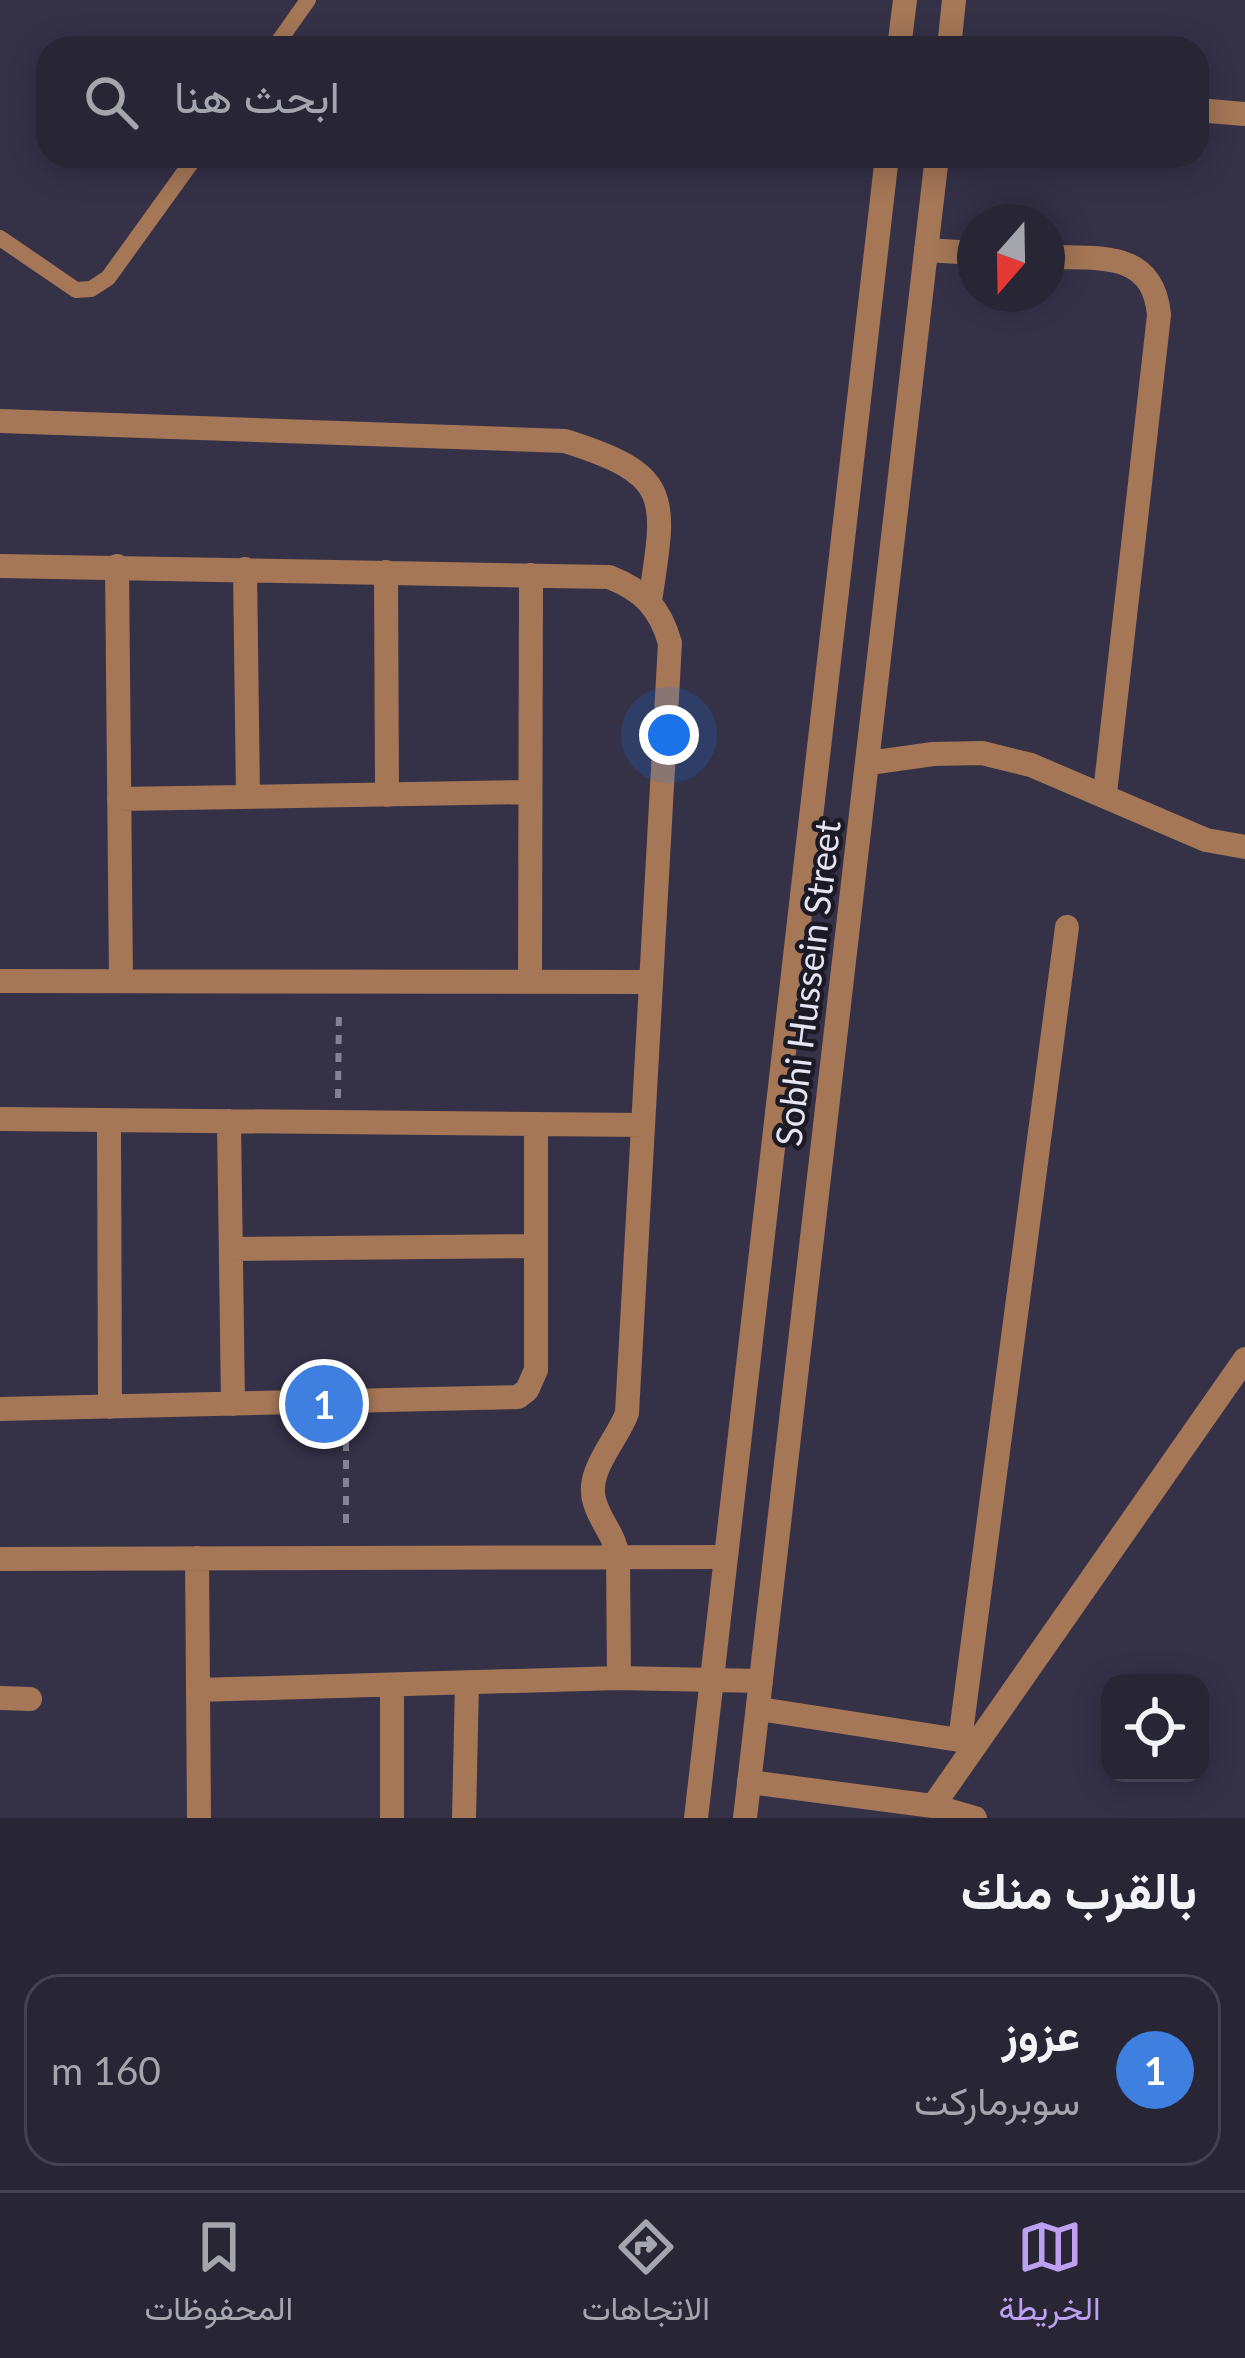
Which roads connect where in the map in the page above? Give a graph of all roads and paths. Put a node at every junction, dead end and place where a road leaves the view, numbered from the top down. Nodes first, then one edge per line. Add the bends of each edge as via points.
1 (308, 0) edge
2 (905, 0) edge
3 (954, 0) edge
4 (282, 36) edge
5 (900, 36) edge
6 (950, 36) edge
7 (1209, 111) edge
8 (1245, 114) edge
9 (187, 168) edge
10 (886, 168) edge
11 (936, 168) edge
12 (0, 238) edge
13 (926, 250) junction
14 (957, 252) edge
15 (1065, 257) edge
16 (0, 422) edge
17 (0, 566) edge
18 (117, 566) junction
19 (245, 569) junction
20 (386, 572) junction
21 (530, 575) junction
22 (650, 601) junction
23 (869, 763) junction
24 (530, 792) junction
25 (1105, 793) junction
26 (387, 795) junction
27 (248, 797) junction
28 (119, 800) junction
29 (1245, 847) edge
30 (1067, 927) dead end
31 (0, 981) edge
32 (122, 981) junction
33 (339, 982) junction
34 (530, 982) junction
35 (651, 982) junction
36 (0, 1119) edge
37 (109, 1120) junction
38 (229, 1121) junction
39 (338, 1122) junction
40 (536, 1124) junction
41 (643, 1125) junction
42 (536, 1246) junction
43 (231, 1250) junction
44 (1245, 1359) edge
45 (346, 1402) junction
46 (233, 1405) junction
47 (110, 1407) junction
48 (0, 1408) edge
49 (619, 1557) junction
50 (724, 1557) junction
51 (197, 1558) junction
52 (346, 1558) junction
53 (0, 1559) edge
54 (619, 1678) junction
55 (711, 1680) junction
56 (761, 1681) junction
57 (466, 1683) junction
58 (392, 1685) junction
59 (198, 1690) junction
60 (0, 1698) edge
61 (30, 1699) dead end
62 (759, 1709) junction
63 (967, 1742) junction
64 (749, 1782) junction
65 (932, 1806) junction
66 (200, 1818) edge
67 (392, 1818) edge
68 (464, 1818) edge
69 (695, 1818) edge
70 (746, 1818) edge
71 (975, 1818) edge

1 - 4 lane
2 - 5 street
3 - 6 street
7 - 8 street
9 - 12 lane via 108,278 91,289 76,290
10 - 50 street, Sobhi Hussein Street
11 - 13 street, Sobhi Hussein Street
13 - 14 street
13 - 23 street, Sobhi Hussein Street
15 - 25 street via 1118,260 1147,277 1157,296
16 - 22 street via 565,441 647,478 662,525
17 - 18 street
18 - 19 street
18 - 28 street
19 - 20 street
19 - 27 street
20 - 21 street
20 - 26 street
21 - 22 street via 609,577
21 - 24 street
22 - 35 street via 670,643
23 - 25 street via 982,753
23 - 56 street, Sobhi Hussein Street
24 - 26 street
24 - 34 street
25 - 29 street via 1206,840
26 - 27 street
27 - 28 street
28 - 32 street
30 - 63 street
31 - 32 street
32 - 33 street
33 - 34 street
33 - 39 path
34 - 35 street
35 - 41 street
36 - 37 street
37 - 38 street
37 - 47 street
38 - 39 street
38 - 43 street
39 - 40 street
40 - 41 street
40 - 42 street
41 - 49 street via 626,1413 591,1490
42 - 43 street
42 - 45 street via 536,1370 527,1390 507,1400
43 - 46 street
44 - 63 street
45 - 46 street
45 - 52 path
46 - 47 street
47 - 48 street
49 - 50 street
49 - 52 street
49 - 54 street
50 - 55 street, Sobhi Hussein Street
51 - 52 street
51 - 53 street
51 - 59 street
54 - 55 street
54 - 57 street
55 - 56 street
55 - 69 street, Sobhi Hussein Street
56 - 62 street, Sobhi Hussein Street
57 - 58 street
57 - 68 street
58 - 59 street
58 - 67 street
59 - 66 street
60 - 61 street
62 - 63 street
62 - 64 street, Sobhi Hussein Street
63 - 65 street
64 - 65 street
64 - 70 street, Sobhi Hussein Street
65 - 71 street

